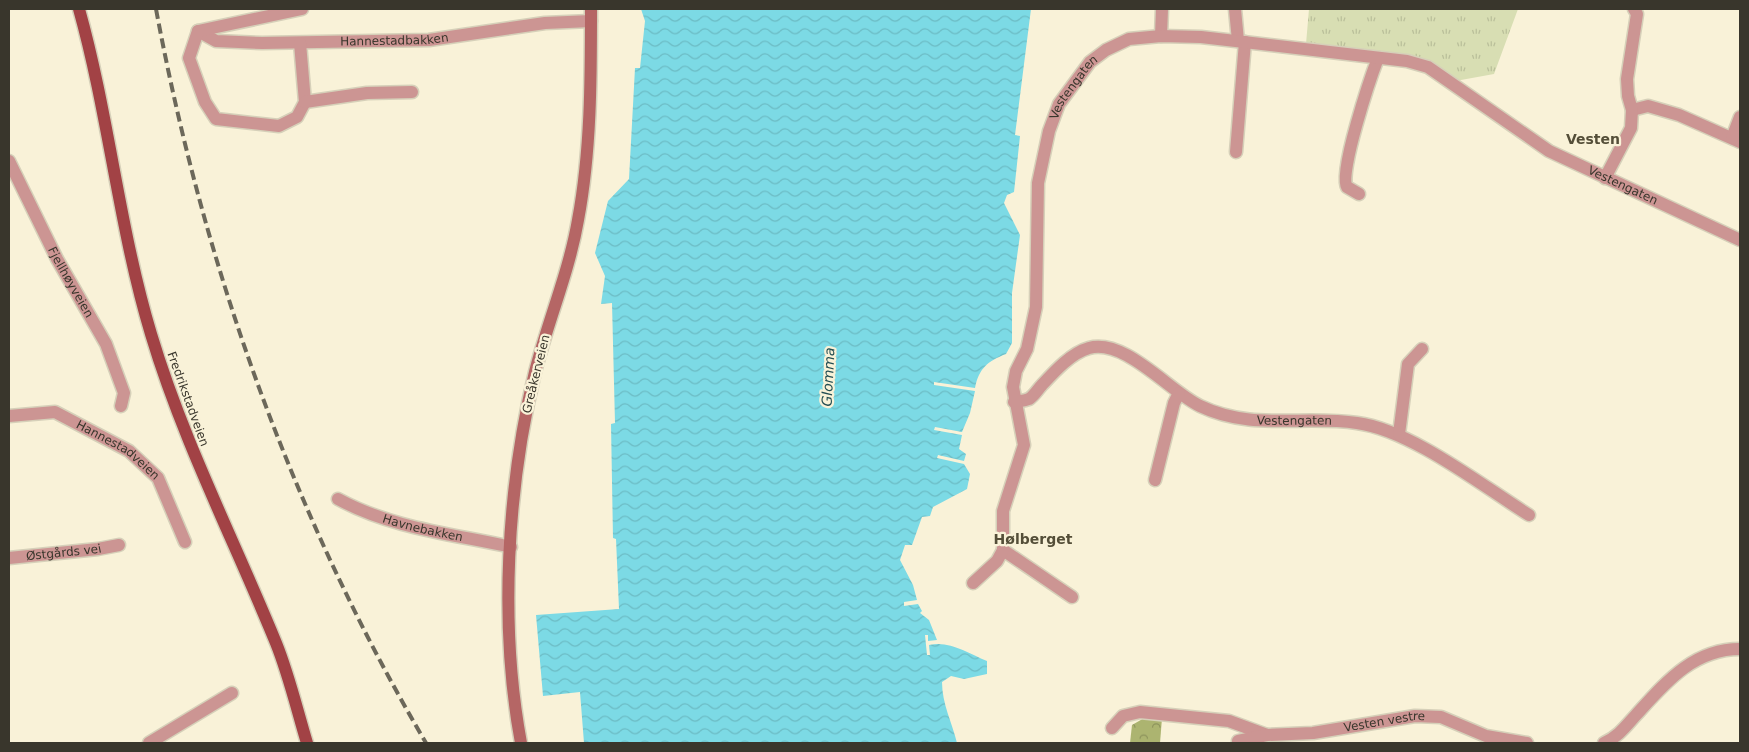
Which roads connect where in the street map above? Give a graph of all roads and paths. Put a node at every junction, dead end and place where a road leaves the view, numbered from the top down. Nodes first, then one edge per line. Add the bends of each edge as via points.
1 (79, 9) edge
2 (86, 9) edge
3 (302, 9) edge
4 (1162, 9) edge
5 (1235, 9) edge
6 (1634, 9) edge
7 (591, 15) edge
8 (198, 31) junction
9 (1161, 36) junction
10 (1242, 42) junction
11 (300, 43) junction
12 (90, 50) junction
13 (1378, 58) junction
14 (412, 92) dead end
15 (305, 102) junction
16 (1632, 110) junction
17 (1740, 117) edge
18 (1736, 140) edge
19 (1236, 152) dead end
20 (9, 161) edge
21 (1605, 178) junction
22 (1359, 194) dead end
23 (1740, 240) edge
24 (1422, 349) dead end
25 (1178, 393) junction
26 (1014, 402) junction
27 (121, 406) dead end
28 (9, 416) edge
29 (1399, 434) junction
30 (1155, 480) dead end
31 (338, 499) dead end
32 (1529, 515) dead end
33 (185, 542) dead end
34 (119, 545) dead end
35 (511, 547) junction
36 (1003, 550) junction
37 (9, 558) edge
38 (973, 583) dead end
39 (1072, 596) dead end
40 (1740, 649) edge
41 (232, 693) dead end
42 (1112, 728) dead end
43 (1267, 736) junction
44 (1238, 741) dead end
45 (149, 743) edge
46 (307, 743) edge
47 (521, 743) edge
48 (1527, 743) edge
49 (1604, 743) edge

1 - 12 main road, Fredrikstadveien
2 - 12 main road, Fredrikstadveien
3 - 8 street
4 - 9 street
5 - 10 street
6 - 16 street via 1637,14 1627,79
7 - 11 street, Hannestadbakken via 429,40
7 - 35 main road, Greåkerveien via 588,132 581,202 573,246 525,416
8 - 11 street, Hannestadbakken via 216,41
8 - 15 street via 189,58 205,102 216,119 279,126 297,117
9 - 10 street, Vestengaten
9 - 26 street, Vestengaten via 1129,39 1090,62 1060,104 1049,131 1038,183 1036,307 1027,349 1016,371
10 - 13 street, Vestengaten
10 - 19 street
11 - 15 street
12 - 46 main road, Fredrikstadveien via 125,230 151,335 185,434 277,645
13 - 21 street, Vestengaten via 1428,68 1517,131
13 - 22 street via 1344,178 1347,187
14 - 15 street via 367,93
16 - 18 street via 1648,106 1679,115
16 - 21 street via 1631,128
17 - 18 street
20 - 27 street, Fjellhøyveien via 61,266 106,344 124,394
21 - 23 street, Vestengaten
24 - 29 street via 1408,364
25 - 26 street, Vestengaten via 1120,352 1090,348 1075,355 1052,374 1030,398
25 - 29 street, Vestengaten via 1200,406 1249,421 1357,423
25 - 30 street
26 - 36 street, Vestengaten via 1024,445 1003,511
28 - 33 street, Hannestadveien via 55,412 129,451 158,478
29 - 32 street, Vestengaten
31 - 35 street, Havnebakken via 355,508 439,534
34 - 37 street, Østgårds vei via 98,550
35 - 47 main road, Greåkerveien via 510,636
36 - 38 street via 997,561
36 - 39 street
40 - 49 street via 1717,651 1686,665 1618,735
41 - 45 street
42 - 43 street via 1123,716 1140,712 1229,721
43 - 44 street, Vesten vestre
43 - 48 street, Vesten vestre via 1313,733 1414,716 1441,717 1486,736

